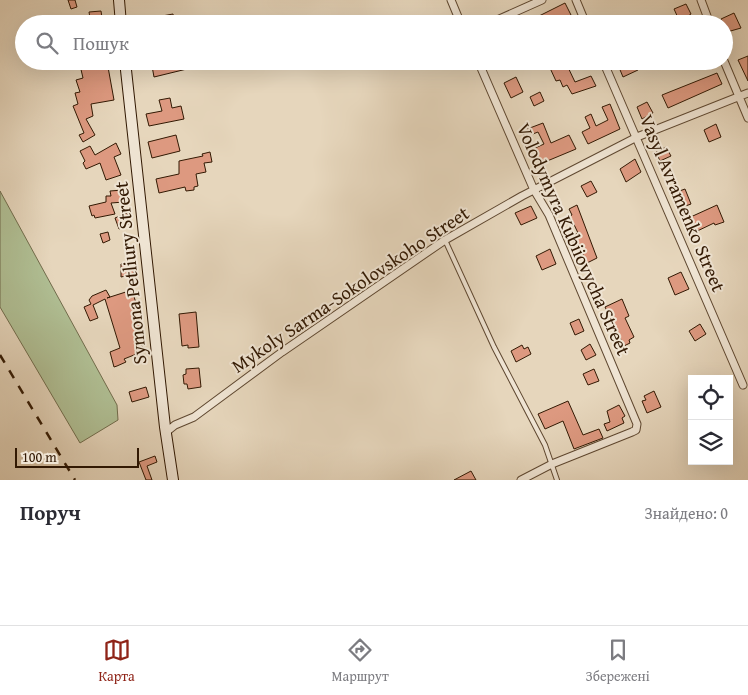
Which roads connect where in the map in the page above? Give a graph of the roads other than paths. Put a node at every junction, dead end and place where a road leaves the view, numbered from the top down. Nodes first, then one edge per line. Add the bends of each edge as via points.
1 (119, 0) edge
2 (451, 0) edge
3 (542, 0) edge
4 (576, 0) edge
5 (701, 0) edge
6 (120, 15) edge
7 (458, 15) edge
8 (508, 15) edge
9 (582, 15) edge
10 (707, 15) edge
11 (126, 70) edge
12 (482, 70) edge
13 (607, 70) edge
14 (728, 70) edge
15 (748, 93) edge
16 (738, 97) junction
17 (748, 118) edge
18 (637, 137) junction
19 (534, 190) junction
20 (445, 240) junction
21 (743, 386) dead end
22 (165, 433) junction
23 (552, 464) junction
24 (173, 480) edge
25 (521, 480) edge
26 (557, 480) edge

1 - 6 street
2 - 7 street
3 - 8 street
4 - 9 street
5 - 10 street
11 - 22 street, Symona Petliury Street
12 - 19 street, Volodymyra Kubiiovycha Street
13 - 18 street, Vasyl Avramenko Street
14 - 16 street
15 - 16 street, Mykoly Sarma-Sokolovskoho Street
16 - 17 street
16 - 18 street, Mykoly Sarma-Sokolovskoho Street
18 - 19 street, Mykoly Sarma-Sokolovskoho Street
18 - 21 street, Vasyl Avramenko Street
19 - 20 street, Mykoly Sarma-Sokolovskoho Street
19 - 23 street, Volodymyra Kubiiovycha Street via 549,215 637,420 636,430
20 - 22 street, Mykoly Sarma-Sokolovskoho Street via 194,417
20 - 23 lane
22 - 24 street, Symona Petliury Street
23 - 25 street
23 - 26 lane

